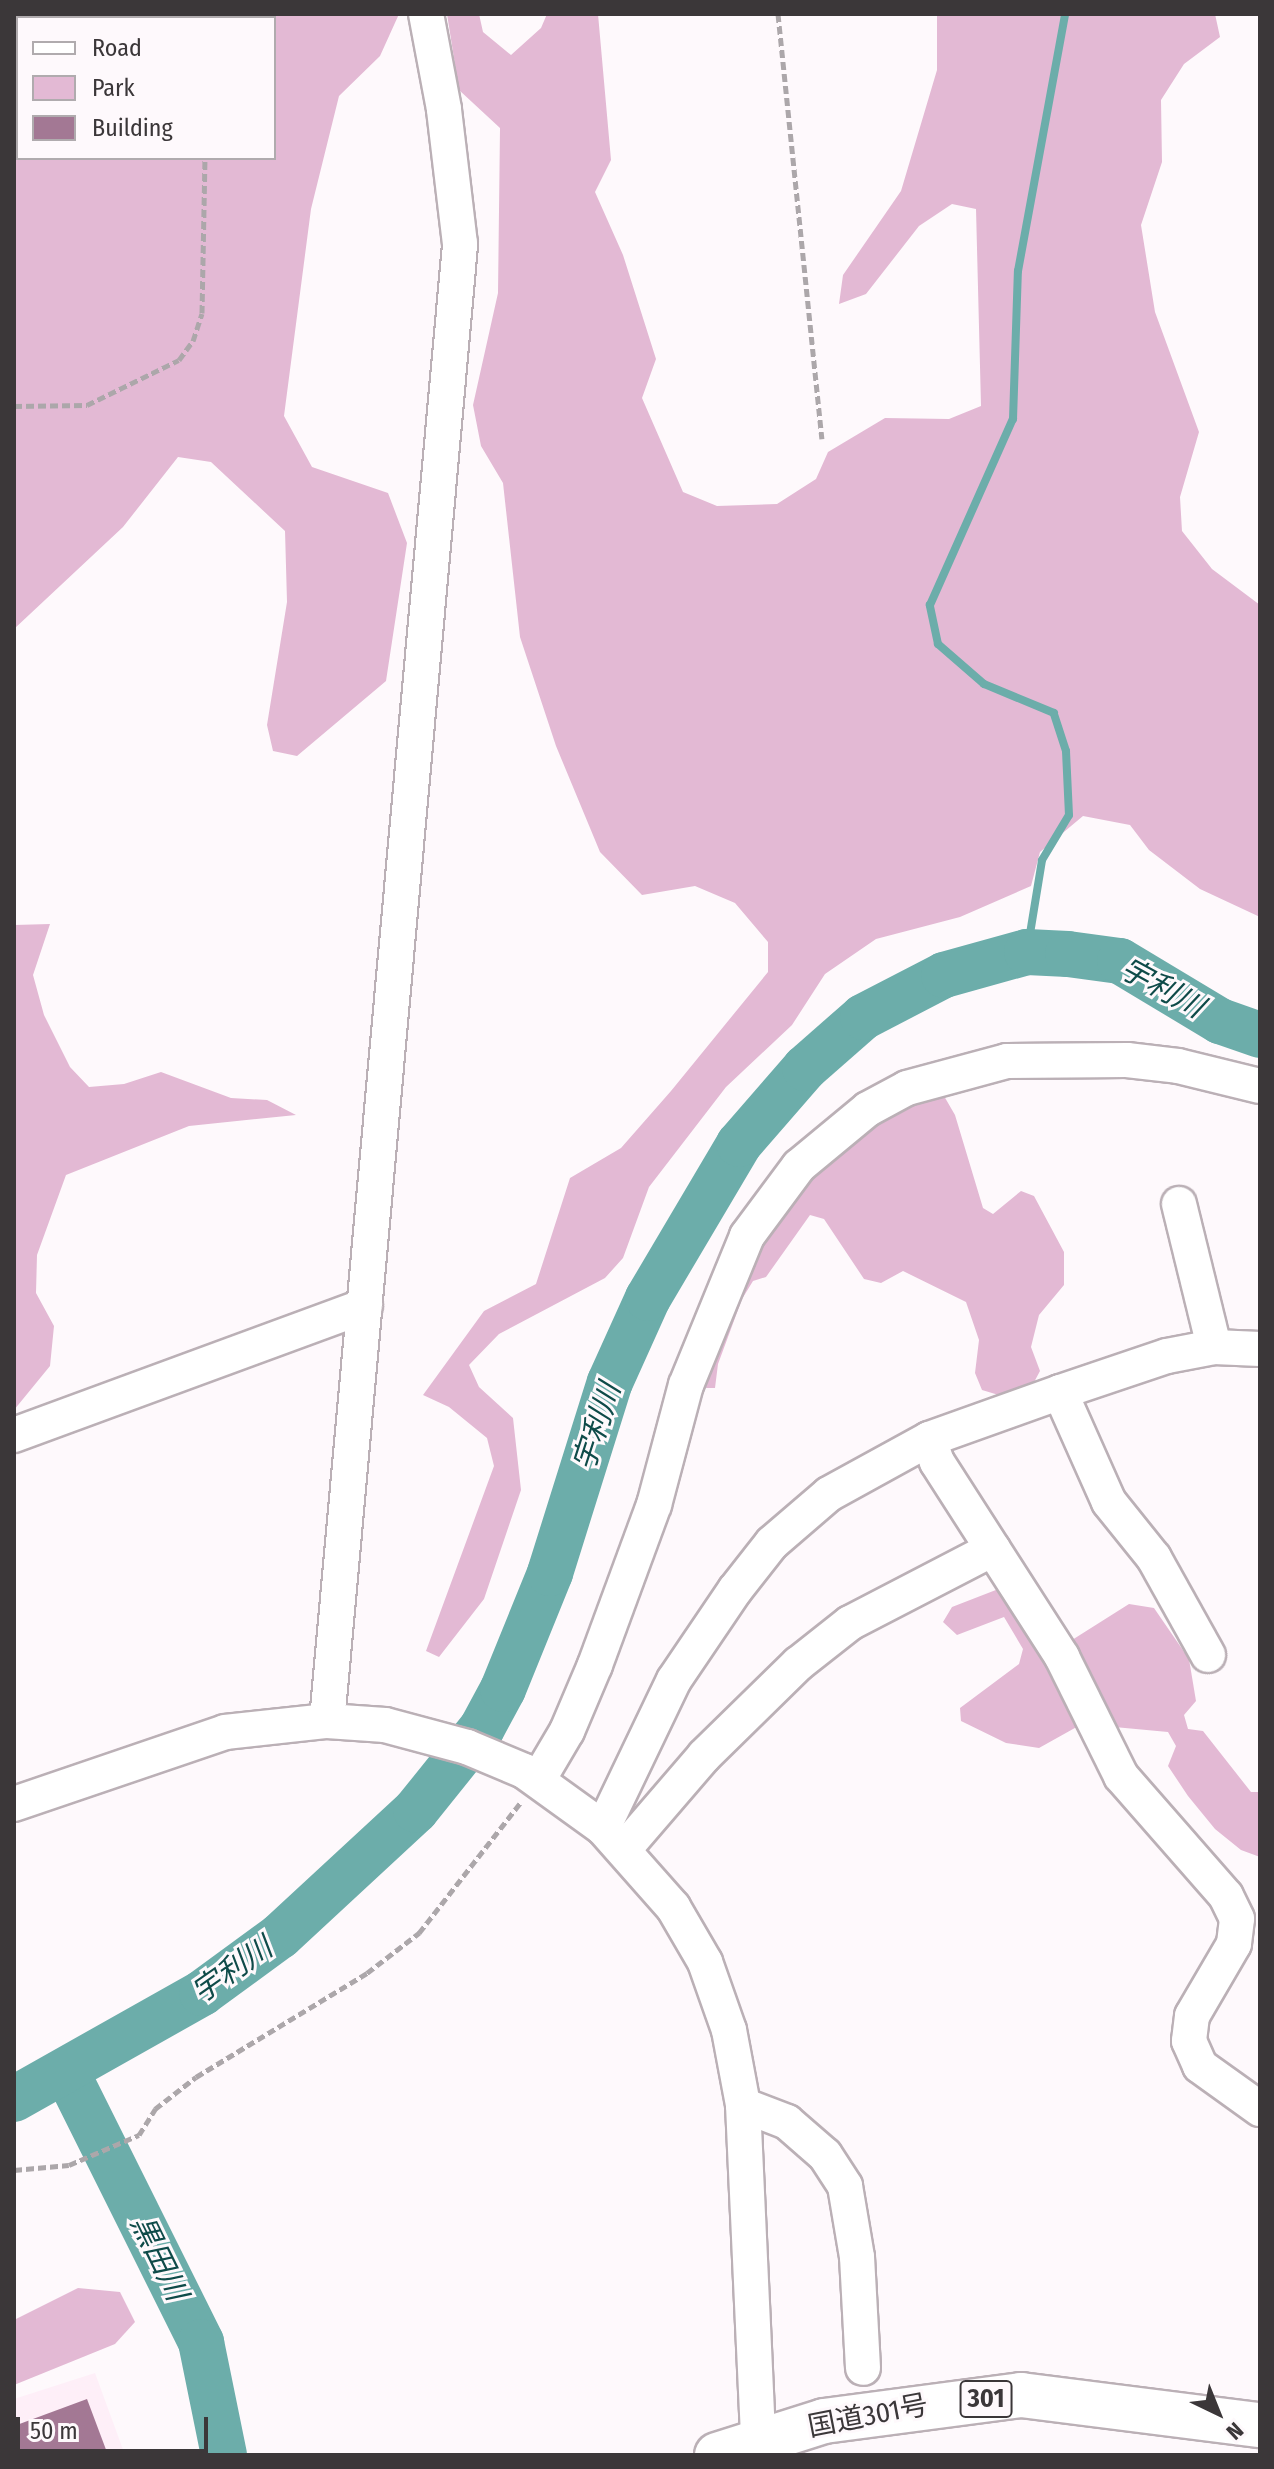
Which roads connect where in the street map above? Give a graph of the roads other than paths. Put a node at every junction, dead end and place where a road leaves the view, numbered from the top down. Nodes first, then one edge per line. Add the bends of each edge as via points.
1 (426, 14) edge
2 (1260, 1086) edge
3 (1179, 1204) dead end
4 (365, 1306) junction
5 (1214, 1347) junction
6 (1260, 1349) edge
7 (1060, 1392) junction
8 (14, 1435) edge
9 (929, 1439) junction
10 (993, 1549) junction
11 (1208, 1655) dead end
12 (327, 1721) junction
13 (531, 1775) junction
14 (14, 1804) edge
15 (614, 1838) junction
16 (743, 2105) junction
17 (1260, 2109) edge
18 (863, 2368) dead end
19 (1260, 2425) edge
20 (759, 2448) edge
21 (717, 2455) edge

1 - 4 street via 460,244
2 - 13 street via 1127,1060 1007,1061 907,1088 868,1109 799,1166 747,1236 686,1385 654,1505 595,1665 567,1731
3 - 5 street
4 - 8 street
4 - 12 street
5 - 6 street
5 - 7 street via 1167,1356
7 - 9 street
7 - 11 street via 1109,1502 1154,1558
9 - 10 street via 937,1462
9 - 15 street via 829,1494 772,1543 674,1680
10 - 15 street via 850,1623 798,1664
10 - 17 street via 1062,1657 1121,1776 1226,1896 1237,1919 1234,1944 1192,2016 1189,2041 1200,2066
12 - 13 street via 385,1725 467,1747
12 - 14 street via 225,1732
13 - 15 street
15 - 16 street via 673,1907 705,1962 729,2030
16 - 18 street via 787,2122 825,2155 845,2186 857,2257
16 - 20 street
19 - 20 highway, 国道301号 / 301 via 1021,2395 824,2421
20 - 21 highway, 国道301号 / 301

